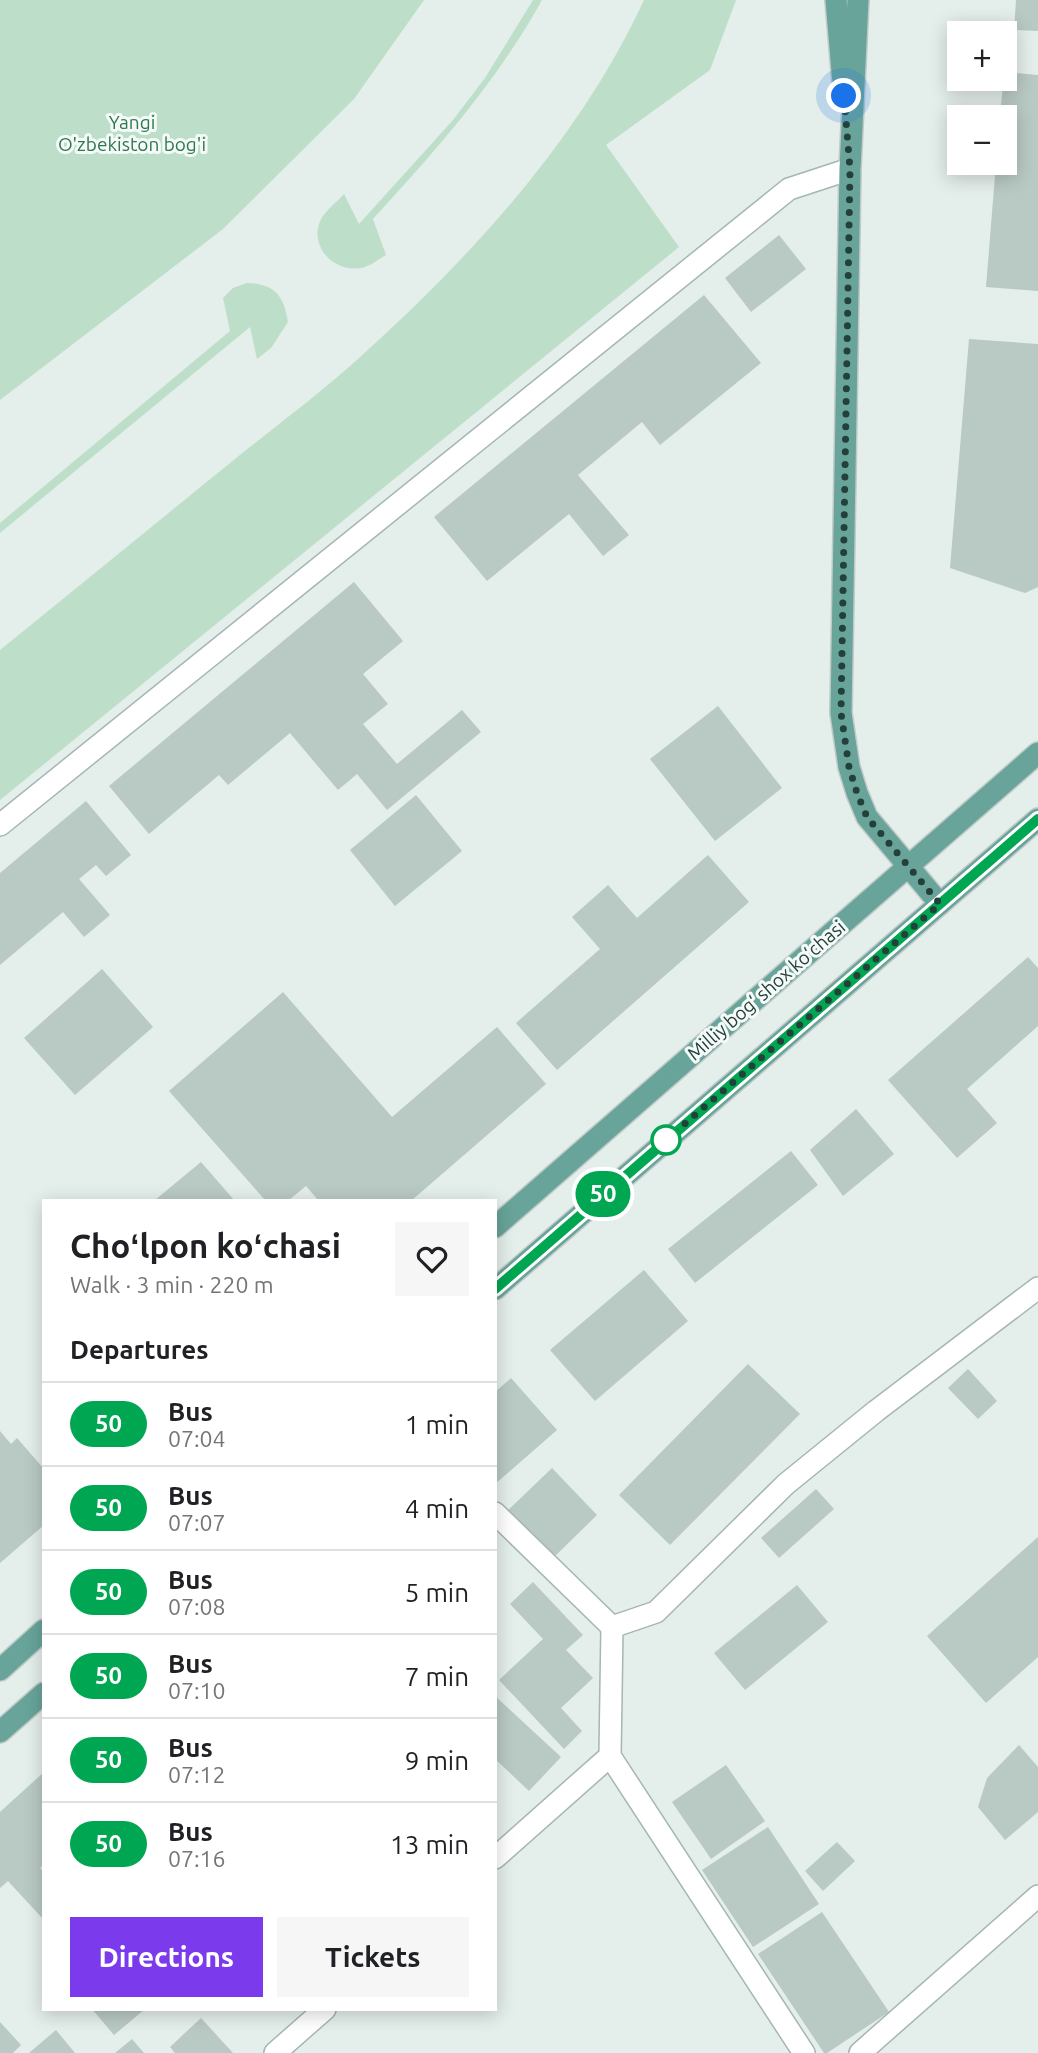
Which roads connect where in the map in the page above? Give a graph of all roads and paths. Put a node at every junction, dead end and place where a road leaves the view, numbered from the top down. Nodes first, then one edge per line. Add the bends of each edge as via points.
1 (835, 0) edge
2 (858, 0) edge
3 (850, 169) junction
4 (1038, 753) edge
5 (1038, 820) edge
6 (0, 825) edge
7 (908, 866) junction
8 (940, 904) junction
9 (497, 1225) edge
10 (497, 1287) edge
11 (1038, 1288) edge
12 (497, 1515) edge
13 (612, 1627) junction
14 (42, 1632) edge
15 (0, 1670) edge
16 (42, 1695) edge
17 (0, 1732) edge
18 (610, 1756) junction
19 (497, 1856) edge
20 (1038, 1896) edge
21 (323, 2011) edge
22 (275, 2053) edge
23 (804, 2053) edge
24 (860, 2053) edge

1 - 3 main road
2 - 3 main road
3 - 6 street via 789,189
3 - 7 main road via 841,713 857,793 867,817
4 - 7 main road, Milliy bog‘ shox ko‘chasi
5 - 8 main road
7 - 8 main road
7 - 9 main road, Milliy bog‘ shox ko‘chasi
8 - 10 main road
11 - 13 street via 786,1484 656,1612
12 - 13 street
13 - 18 street
14 - 15 main road
16 - 17 main road
18 - 19 street
18 - 23 street
20 - 24 street
21 - 22 street

